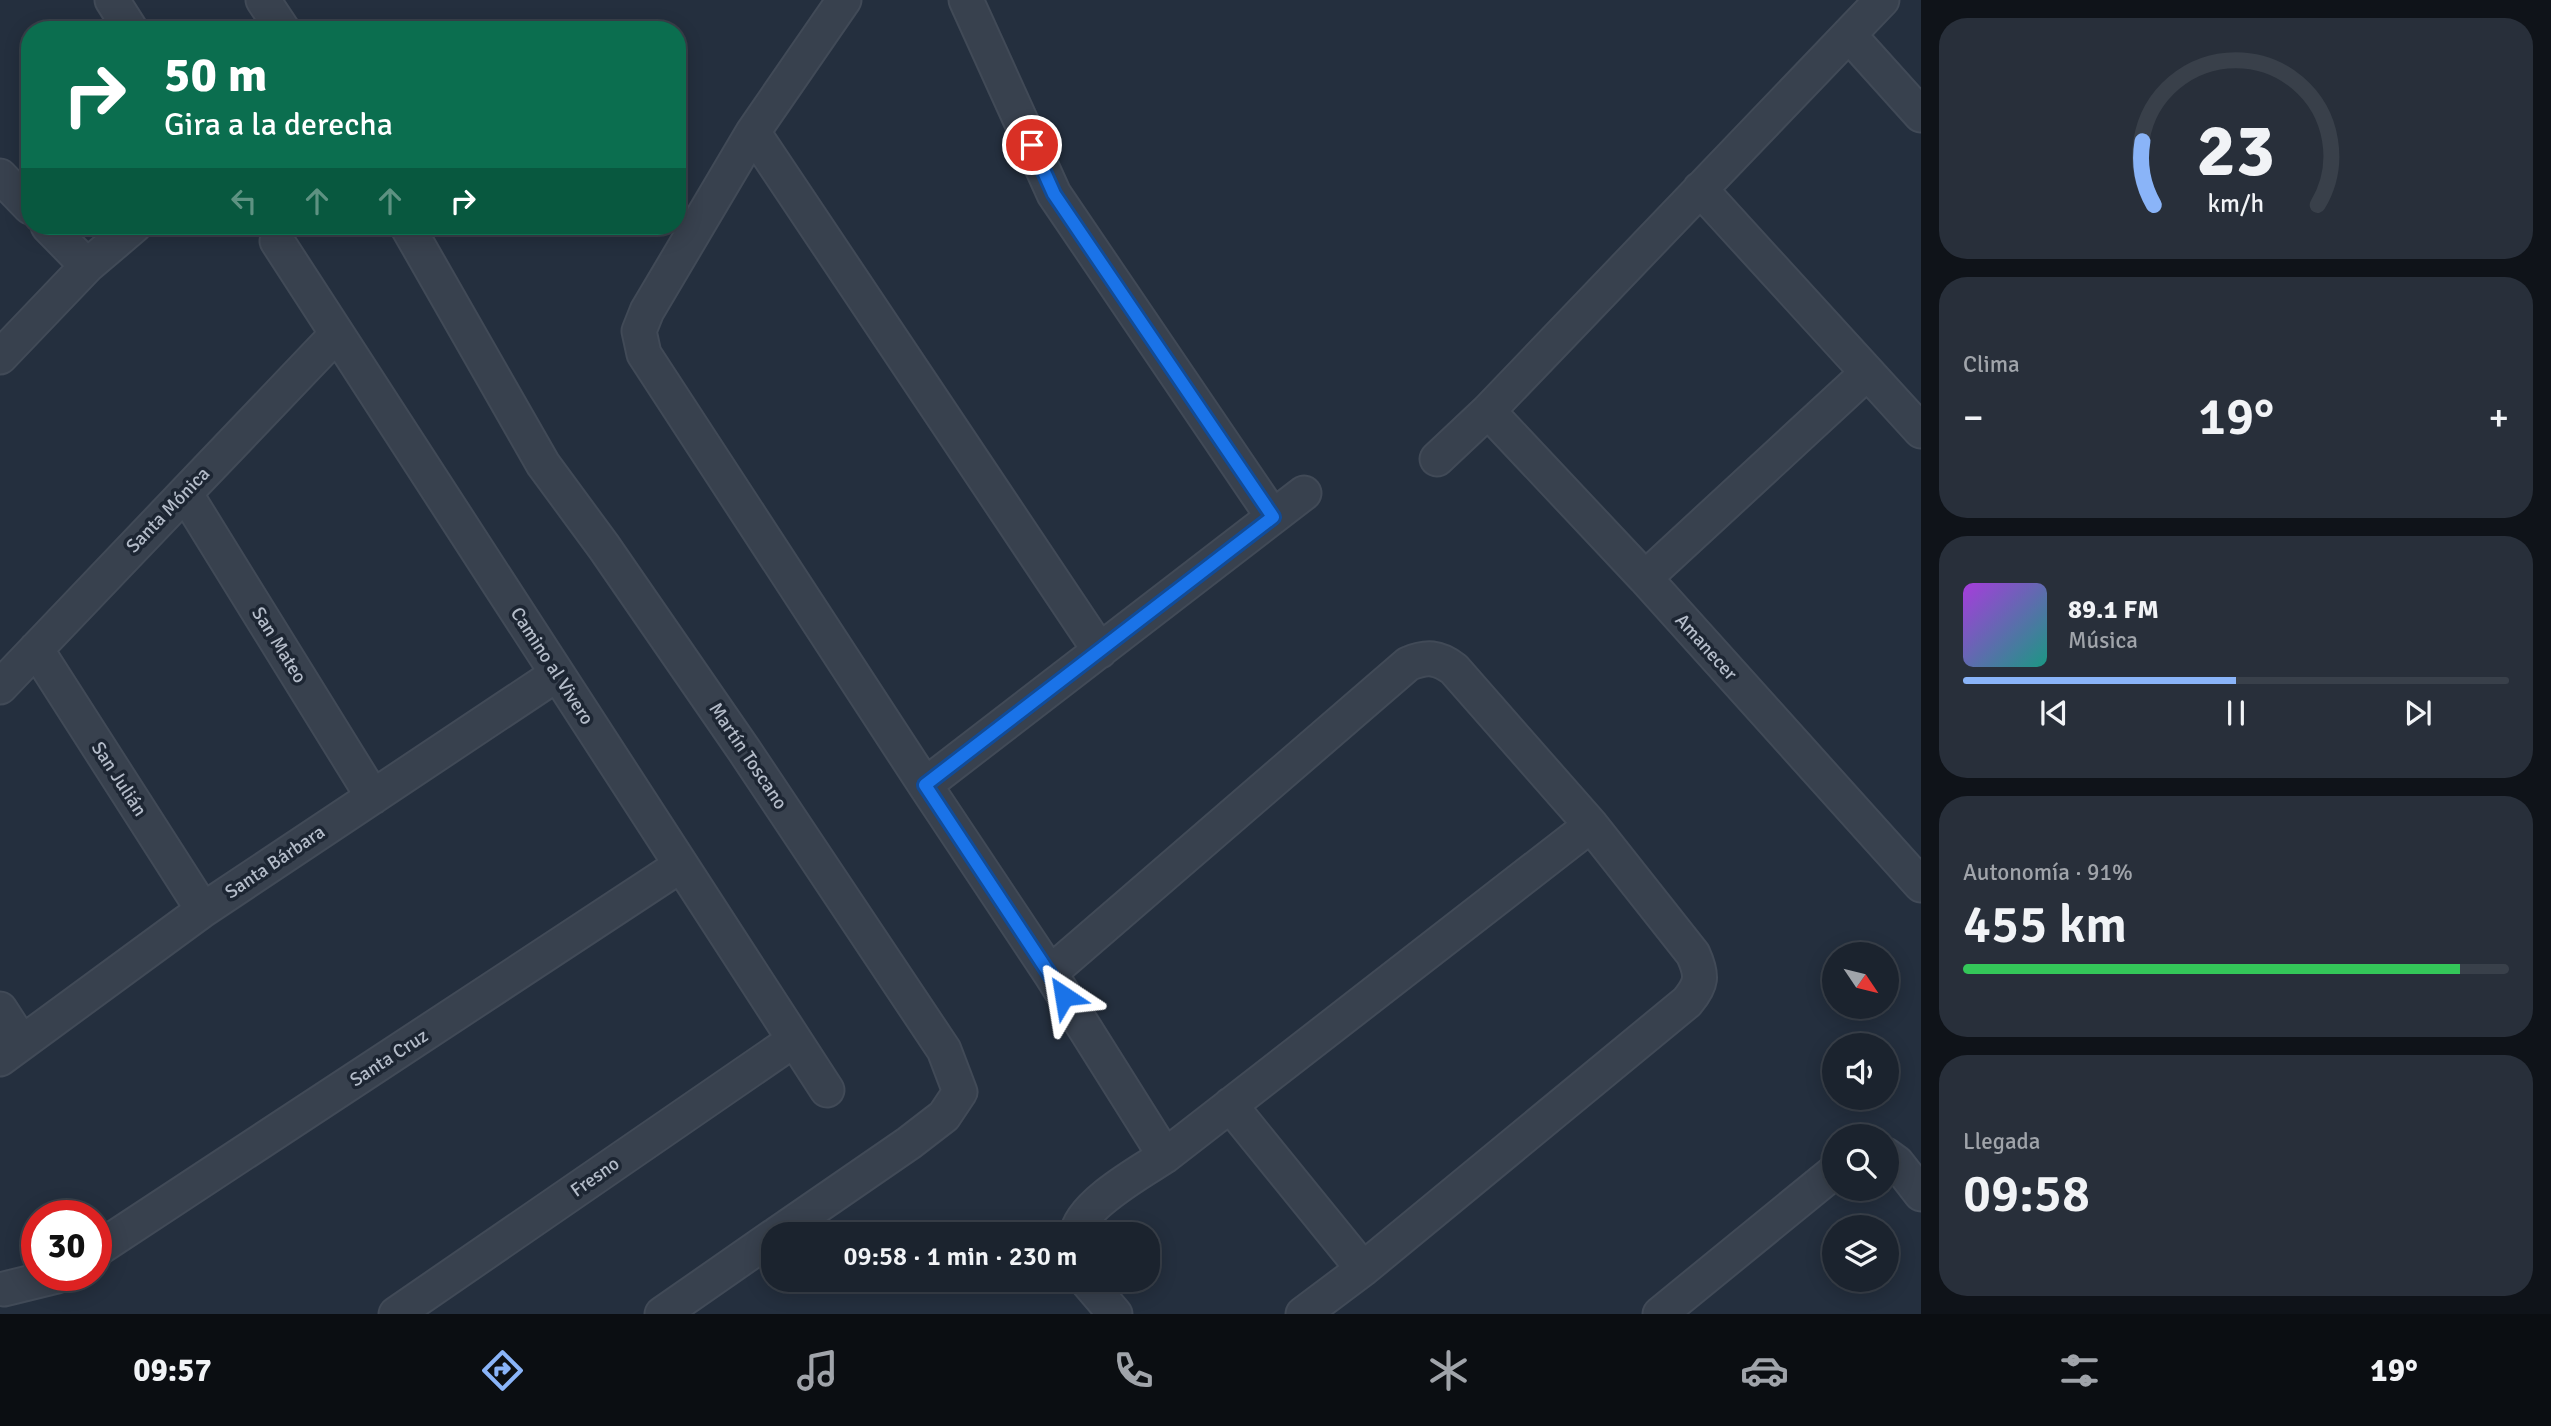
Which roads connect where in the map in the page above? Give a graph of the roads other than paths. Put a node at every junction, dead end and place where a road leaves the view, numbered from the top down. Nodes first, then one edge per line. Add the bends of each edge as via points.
1 (112, 0) edge
2 (262, 0) edge
3 (844, 0) edge
4 (966, 0) edge
5 (1882, 0) edge
6 (125, 21) edge
7 (277, 21) edge
8 (1849, 35) junction
9 (1921, 116) edge
10 (753, 132) junction
11 (0, 176) edge
12 (1700, 189) junction
13 (21, 198) edge
14 (57, 235) edge
15 (124, 235) edge
16 (412, 235) edge
17 (277, 242) dead end
18 (88, 266) junction
19 (337, 334) junction
20 (0, 357) edge
21 (1867, 373) junction
22 (1488, 411) junction
23 (1921, 431) edge
24 (1437, 459) dead end
25 (185, 493) junction
26 (1304, 493) dead end
27 (1273, 517) junction
28 (1645, 578) junction
29 (36, 649) junction
30 (1100, 651) junction
31 (557, 674) junction
32 (0, 687) edge
33 (925, 785) junction
34 (373, 797) junction
35 (1591, 825) junction
36 (681, 865) junction
37 (1921, 885) edge
38 (203, 910) junction
39 (1050, 973) junction
40 (0, 1009) edge
41 (794, 1040) junction
42 (11, 1051) edge
43 (827, 1090) dead end
44 (1230, 1105) junction
45 (1165, 1156) junction
46 (1899, 1166) edge
47 (1822, 1181) edge
48 (1921, 1194) edge
49 (794, 1222) edge
50 (1081, 1222) edge
51 (112, 1239) edge
52 (761, 1245) edge
53 (1363, 1269) junction
54 (21, 1285) edge
55 (4, 1289) dead end
56 (1096, 1292) edge
57 (396, 1314) edge
58 (662, 1314) edge
59 (1115, 1314) edge
60 (1303, 1314) edge
61 (1660, 1314) edge

1 - 6 street
2 - 7 street
3 - 10 street
4 - 27 street via 1054,194
5 - 8 street
8 - 9 street
8 - 12 street
10 - 30 street
10 - 33 street via 647,312 639,331 644,354
11 - 13 street
12 - 21 street
12 - 22 street
14 - 18 street
15 - 18 street
16 - 49 street, Martín Toscano via 544,464 744,750 944,1050 960,1091 944,1116
17 - 19 street, Camino al Vivero
18 - 20 street
19 - 25 street, Santa Mónica
19 - 31 street, Camino al Vivero
21 - 23 street
21 - 28 street
22 - 24 street
22 - 28 street, Amanecer
25 - 29 street, Santa Mónica
25 - 34 street, San Mateo
26 - 27 street
27 - 30 street
28 - 37 street, Amanecer
29 - 32 street, Santa Mónica
29 - 38 street, San Julián
30 - 33 street
31 - 34 street, Santa Bárbara
31 - 36 street, Camino al Vivero
33 - 39 street
34 - 38 street, Santa Bárbara
35 - 39 street via 1454,669 1441,659 1424,658 1408,664
35 - 44 street
35 - 53 street via 1693,954 1700,971 1698,988 1687,1002
36 - 41 street, Camino al Vivero
36 - 51 street, Santa Cruz
38 - 42 street, Santa Bárbara
39 - 45 street
40 - 42 street
41 - 43 street, Camino al Vivero
41 - 57 street, Fresno
44 - 45 street
44 - 53 street
45 - 50 street via 1099,1201
46 - 48 street
47 - 61 street
52 - 58 street, Martín Toscano
53 - 60 street
54 - 55 street
56 - 59 street

